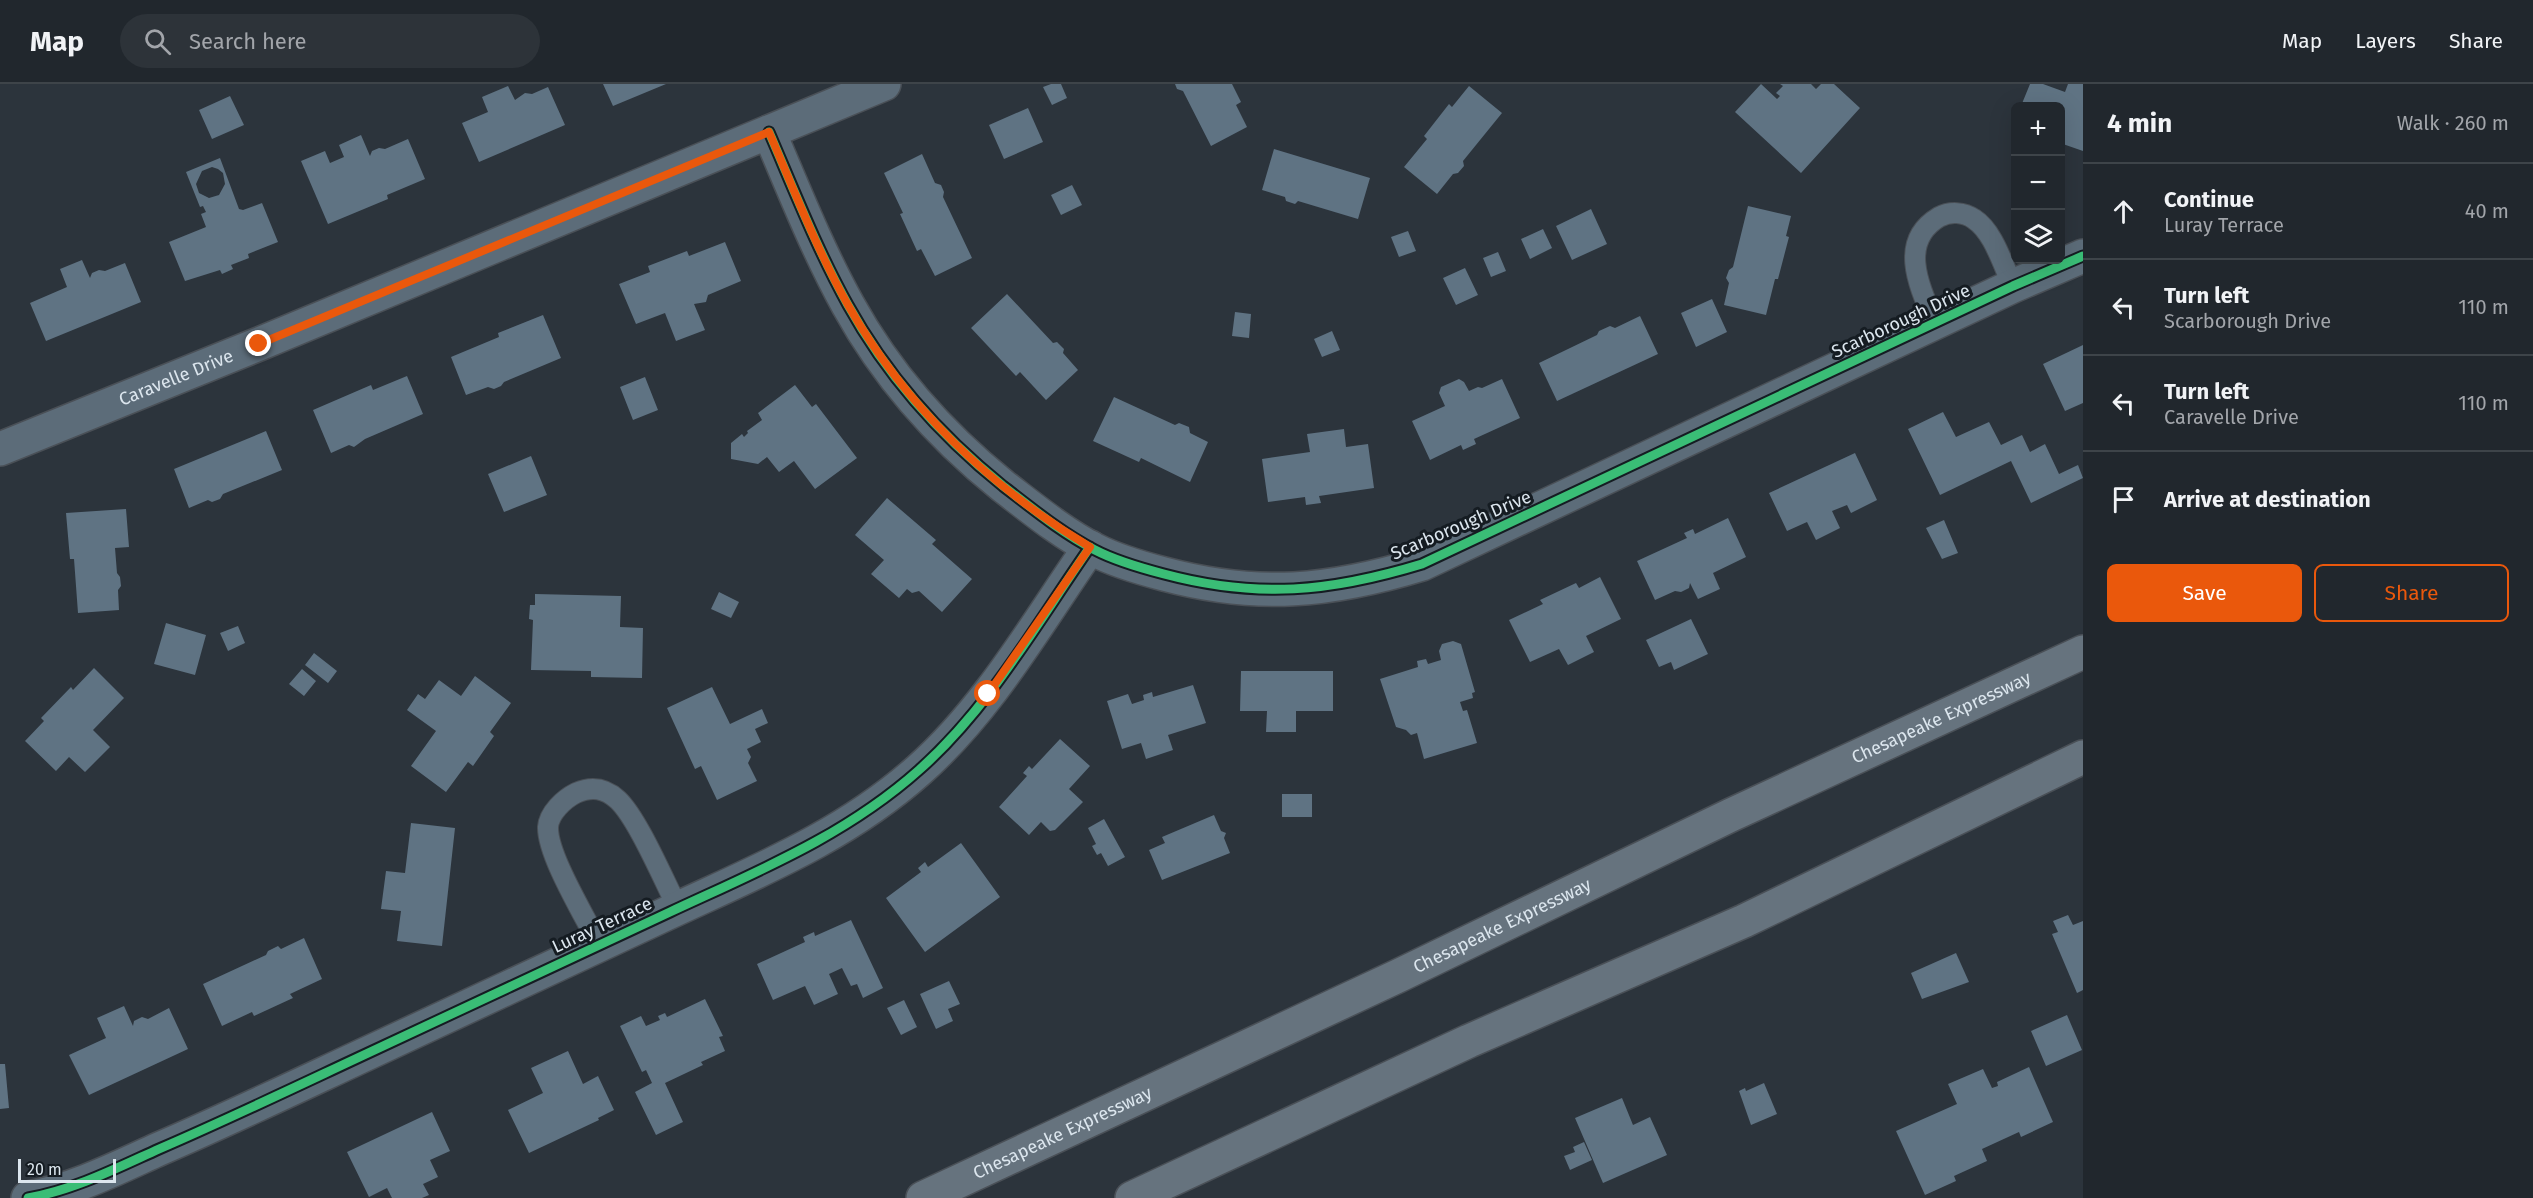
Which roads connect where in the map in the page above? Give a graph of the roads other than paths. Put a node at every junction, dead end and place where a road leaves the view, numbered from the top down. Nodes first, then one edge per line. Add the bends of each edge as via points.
1 (884, 84) edge
2 (769, 132) junction
3 (2083, 256) edge
4 (2013, 286) junction
5 (1935, 323) junction
6 (0, 449) edge
7 (1090, 547) junction
8 (2083, 652) edge
9 (2083, 757) edge
10 (678, 908) junction
11 (599, 945) junction
12 (28, 1198) edge
13 (923, 1198) edge
14 (1132, 1198) edge

1 - 2 street, Caravelle Drive
2 - 6 street, Caravelle Drive
2 - 7 street, Scarborough Drive via 848,305 907,392 982,469 1054,526
3 - 4 street, Scarborough Drive
4 - 5 street, Scarborough Drive
4 - 5 lane via 1989,236 1975,219 1946,213 1927,224 1918,239 1915,261 1919,285
5 - 7 street, Scarborough Drive via 1422,564 1372,579 1316,588 1269,590 1206,585 1144,569
7 - 10 street, Luray Terrace via 988,694 919,770 827,838
8 - 13 highway, Chesapeake Expressway
9 - 14 highway via 1744,921 1469,1041
10 - 11 street, Luray Terrace
10 - 11 lane via 620,801 605,789 586,788 571,795 557,808 548,825 551,847
11 - 12 street, Luray Terrace via 93,1179

